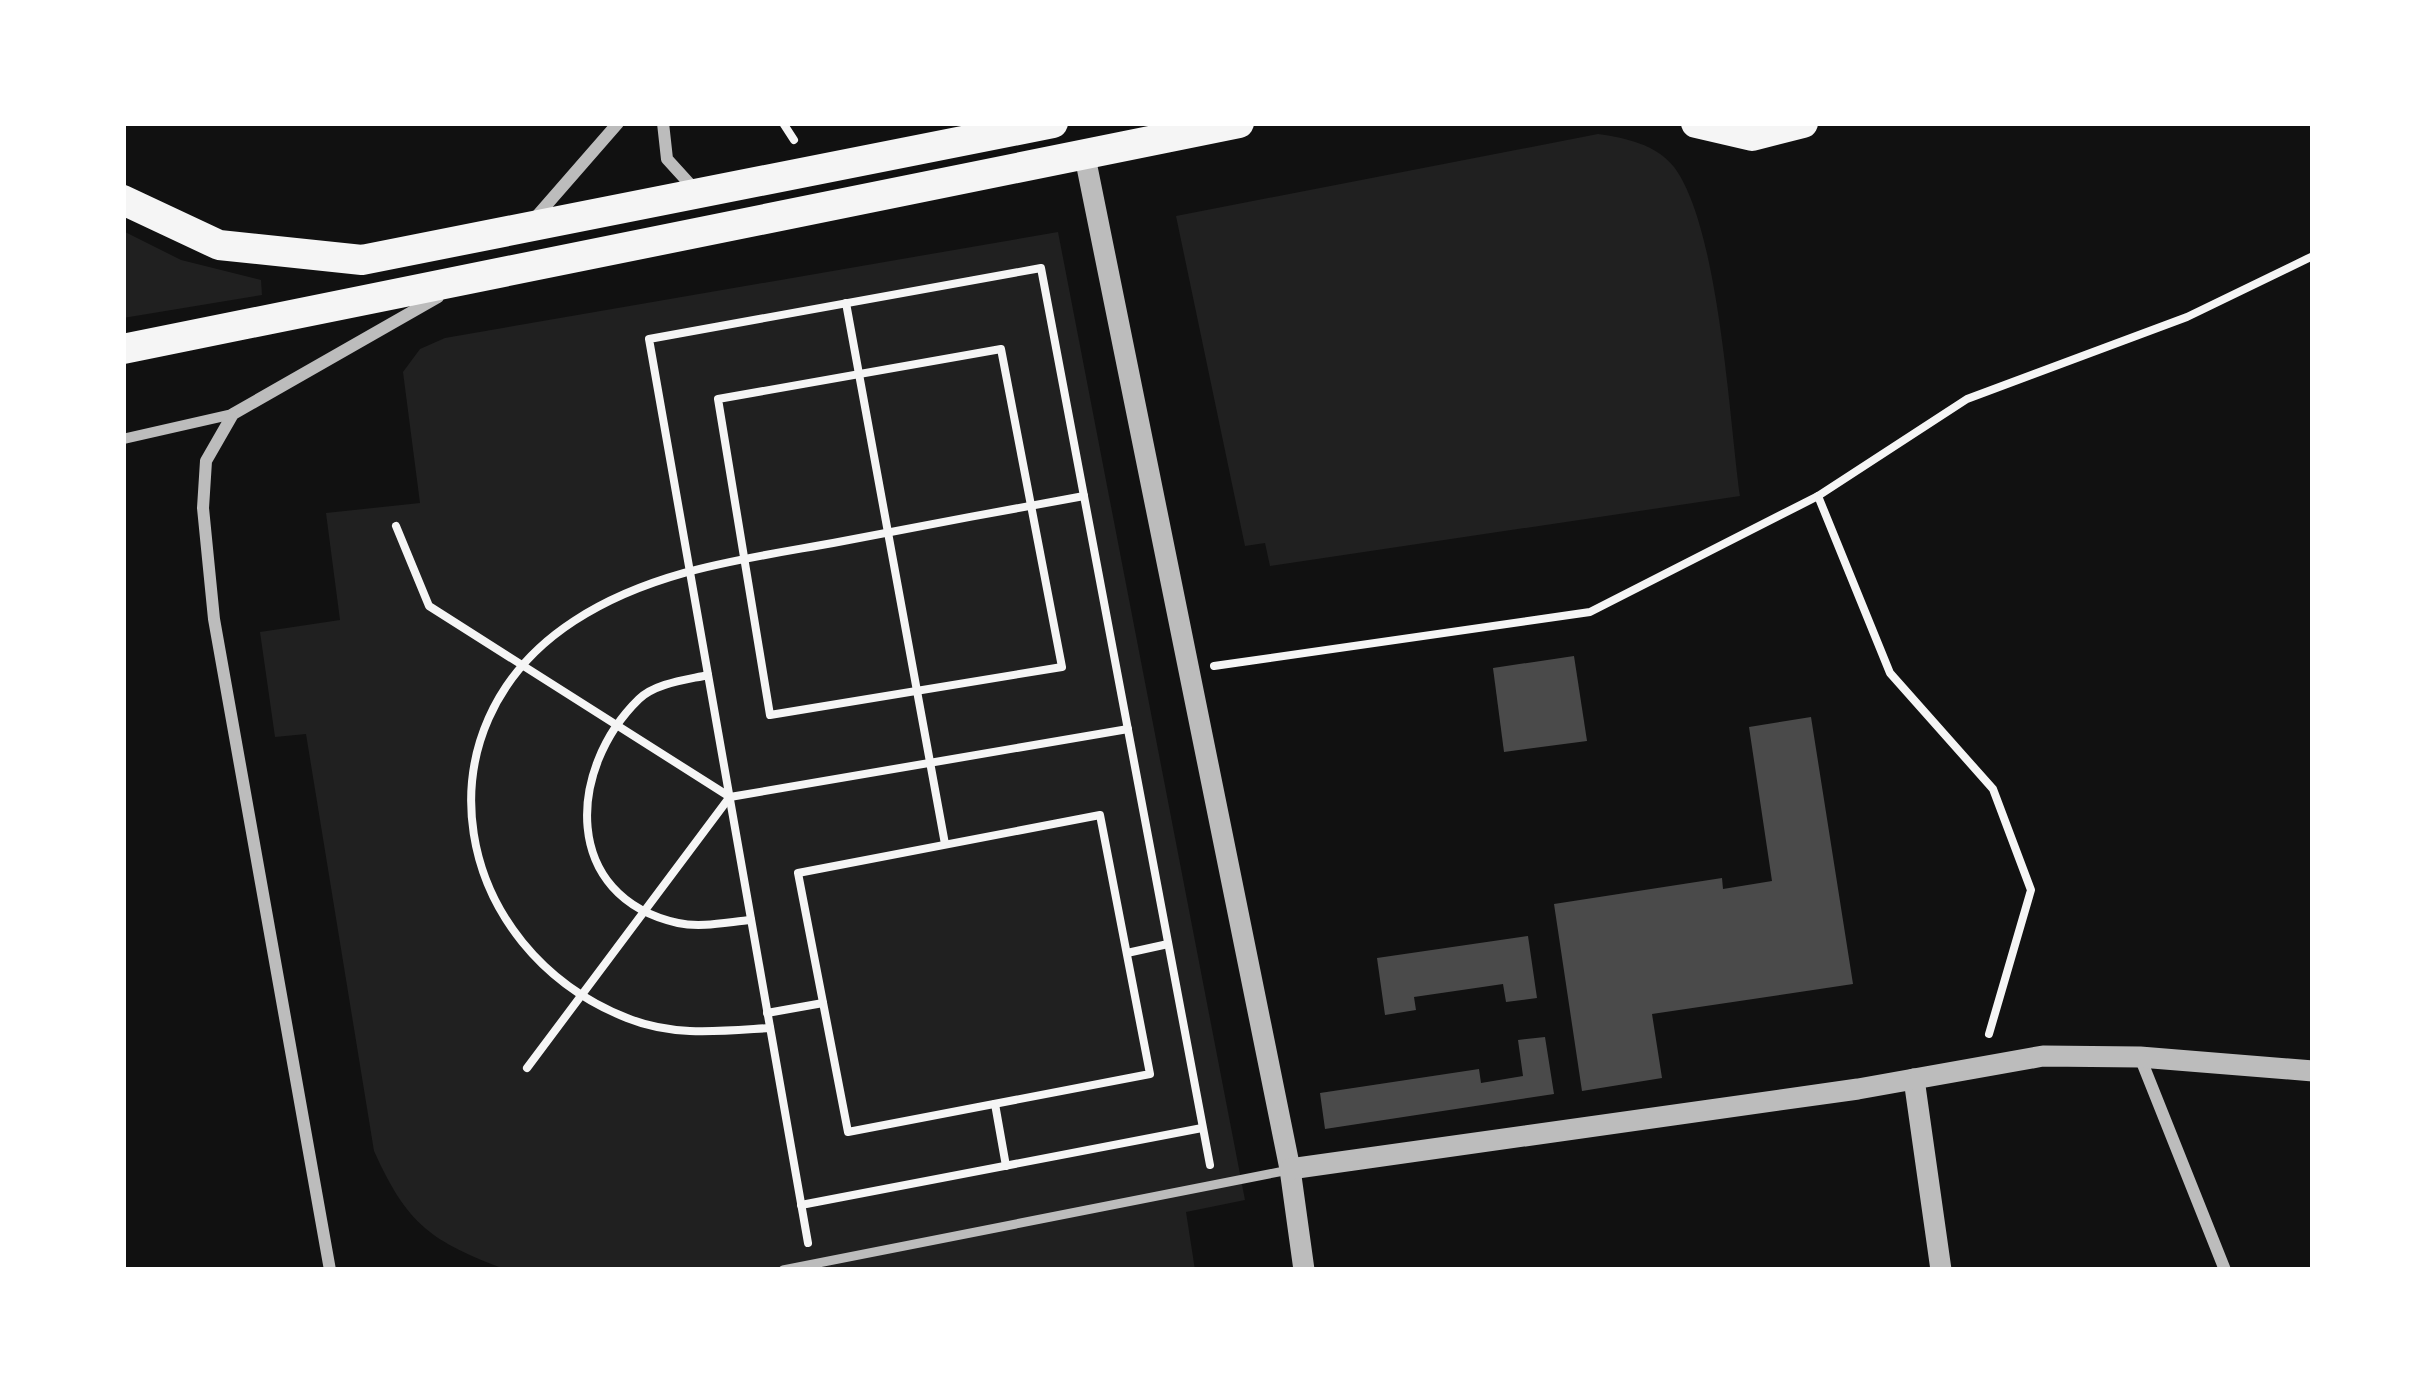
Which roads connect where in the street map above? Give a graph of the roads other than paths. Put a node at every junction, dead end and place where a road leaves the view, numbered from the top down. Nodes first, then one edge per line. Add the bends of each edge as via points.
1 (618, 123) edge
2 (663, 123) edge
3 (1053, 123) edge
4 (1239, 123) edge
5 (1696, 123) edge
6 (1803, 123) edge
7 (1084, 152) junction
8 (698, 193) junction
9 (123, 200) edge
10 (527, 226) junction
11 (471, 278) junction
12 (123, 350) edge
13 (233, 413) junction
14 (123, 439) edge
15 (2140, 1057) junction
16 (2313, 1071) edge
17 (1914, 1078) junction
18 (1290, 1169) junction
19 (330, 1270) edge
20 (783, 1270) edge
21 (1304, 1270) edge
22 (1940, 1270) edge
23 (2225, 1270) edge

1 - 10 street
2 - 8 street via 667,159
3 - 8 main road
4 - 7 main road
5 - 6 main road via 1751,136
7 - 11 main road
7 - 18 street
8 - 10 main road
9 - 10 main road via 219,245 287,256 362,260
11 - 12 main road
11 - 13 street
13 - 14 street
13 - 19 street via 206,461 214,619
15 - 16 street
15 - 17 street via 2043,1056
15 - 23 street
17 - 18 street
17 - 22 street
18 - 20 lane
18 - 21 street

